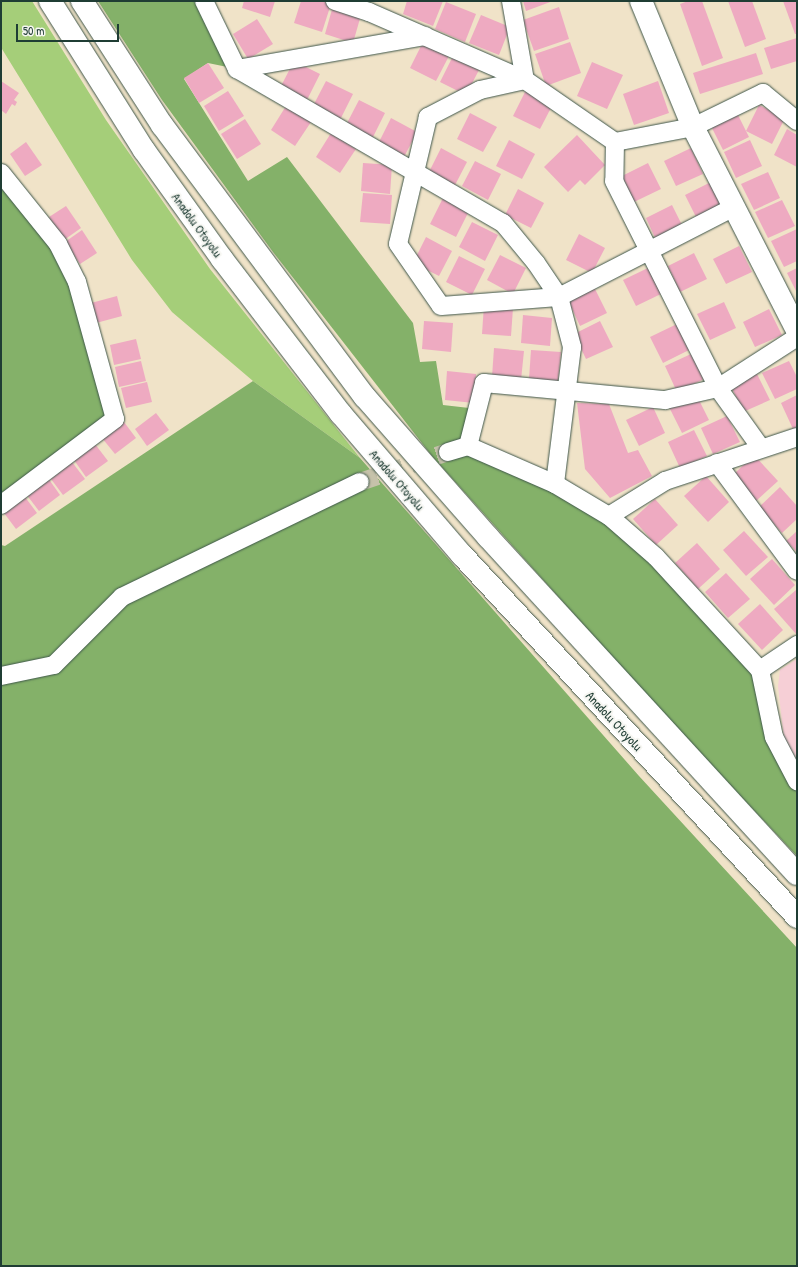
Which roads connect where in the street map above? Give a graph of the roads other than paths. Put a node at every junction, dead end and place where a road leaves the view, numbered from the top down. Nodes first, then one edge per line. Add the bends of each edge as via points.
1 (50, 1) edge
2 (82, 1) edge
3 (204, 1) edge
4 (335, 1) edge
5 (511, 1) edge
6 (641, 1) edge
7 (367, 6) edge
8 (425, 36) junction
9 (237, 69) junction
10 (525, 80) junction
11 (797, 121) edge
12 (693, 127) junction
13 (615, 142) junction
14 (1, 174) edge
15 (415, 174) junction
16 (734, 207) junction
17 (650, 251) junction
18 (559, 297) junction
19 (797, 330) edge
20 (797, 337) edge
21 (718, 388) junction
22 (568, 393) junction
23 (797, 437) edge
24 (468, 446) junction
25 (761, 448) junction
26 (448, 452) tunnel mouth
27 (717, 463) junction
28 (360, 482) tunnel mouth
29 (555, 484) junction
30 (1, 505) edge
31 (609, 516) junction
32 (797, 571) edge
33 (797, 645) edge
34 (760, 670) junction
35 (1, 676) edge
36 (797, 781) edge
37 (797, 874) edge
38 (797, 917) edge

1 - 38 main road, Anadolu Otoyolu via 144,150 222,259 341,414 462,555
2 - 37 main road via 162,125 365,397 488,537
3 - 9 street
4 - 7 street
5 - 10 street
6 - 12 main road
7 - 8 street
8 - 9 street
8 - 10 street
9 - 15 street
10 - 13 street
10 - 15 street via 480,90 428,117
11 - 12 street via 763,93
12 - 13 street
12 - 16 main road
13 - 17 street via 614,181
14 - 30 street via 58,244 78,282 115,419
15 - 18 street via 503,223 536,263
15 - 18 street via 398,244 441,306
16 - 17 street
16 - 19 main road
17 - 18 street
17 - 21 street
18 - 22 street via 572,347
20 - 21 street
21 - 22 street via 665,400
21 - 25 street
22 - 24 street via 484,383
22 - 29 street
23 - 25 street
24 - 26 street
24 - 29 street
25 - 27 street
27 - 31 street via 665,481
27 - 32 street
28 - 35 street via 122,597 54,665
29 - 31 street
31 - 34 street via 656,557
33 - 34 street
34 - 36 street via 774,737

